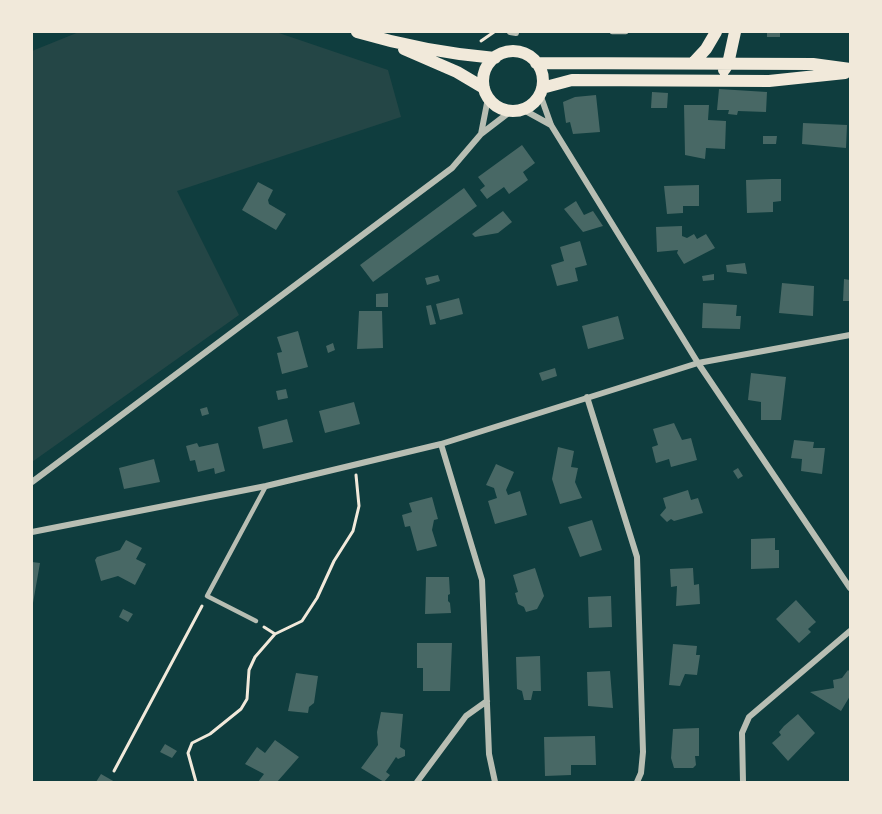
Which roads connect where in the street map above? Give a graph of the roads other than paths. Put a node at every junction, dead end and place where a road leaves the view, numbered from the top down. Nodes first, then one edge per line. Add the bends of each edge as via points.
1 (357, 32) edge
2 (612, 32) edge
3 (626, 32) edge
4 (717, 32) edge
5 (735, 32) edge
6 (387, 41) junction
7 (495, 58) junction
8 (536, 63) junction
9 (693, 63) junction
10 (728, 64) junction
11 (850, 71) edge
12 (716, 81) junction
13 (541, 91) junction
14 (486, 93) junction
15 (517, 110) junction
16 (551, 125) junction
17 (481, 134) junction
18 (850, 335) edge
19 (698, 363) junction
20 (587, 397) junction
21 (441, 444) junction
22 (32, 482) edge
23 (266, 486) junction
24 (32, 532) edge
25 (850, 588) edge
26 (256, 621) dead end
27 (850, 631) edge
28 (487, 701) junction
29 (417, 783) edge
30 (495, 783) edge
31 (637, 783) edge
32 (743, 783) edge

1 - 6 main road
2 - 3 lane
4 - 9 main road
5 - 10 main road
6 - 7 main road
6 - 14 main road via 457,72
7 - 8 main road via 503,53 521,53
7 - 14 main road via 486,68
8 - 9 main road
8 - 13 main road via 542,75
9 - 10 main road
10 - 11 main road via 813,64
10 - 12 main road
11 - 12 main road via 770,81
12 - 13 main road via 572,80
13 - 15 main road via 532,104
13 - 16 street
14 - 15 main road via 494,105
14 - 17 street
15 - 16 street
15 - 17 street
16 - 19 street
17 - 22 street via 452,168
18 - 19 street
19 - 20 street
19 - 25 street
20 - 21 street
20 - 31 street via 637,557 644,752
21 - 23 street
21 - 28 street via 482,580
23 - 24 street
23 - 26 lane via 207,596
27 - 32 street via 749,717 742,733
28 - 29 street via 466,716
28 - 30 street via 489,754

